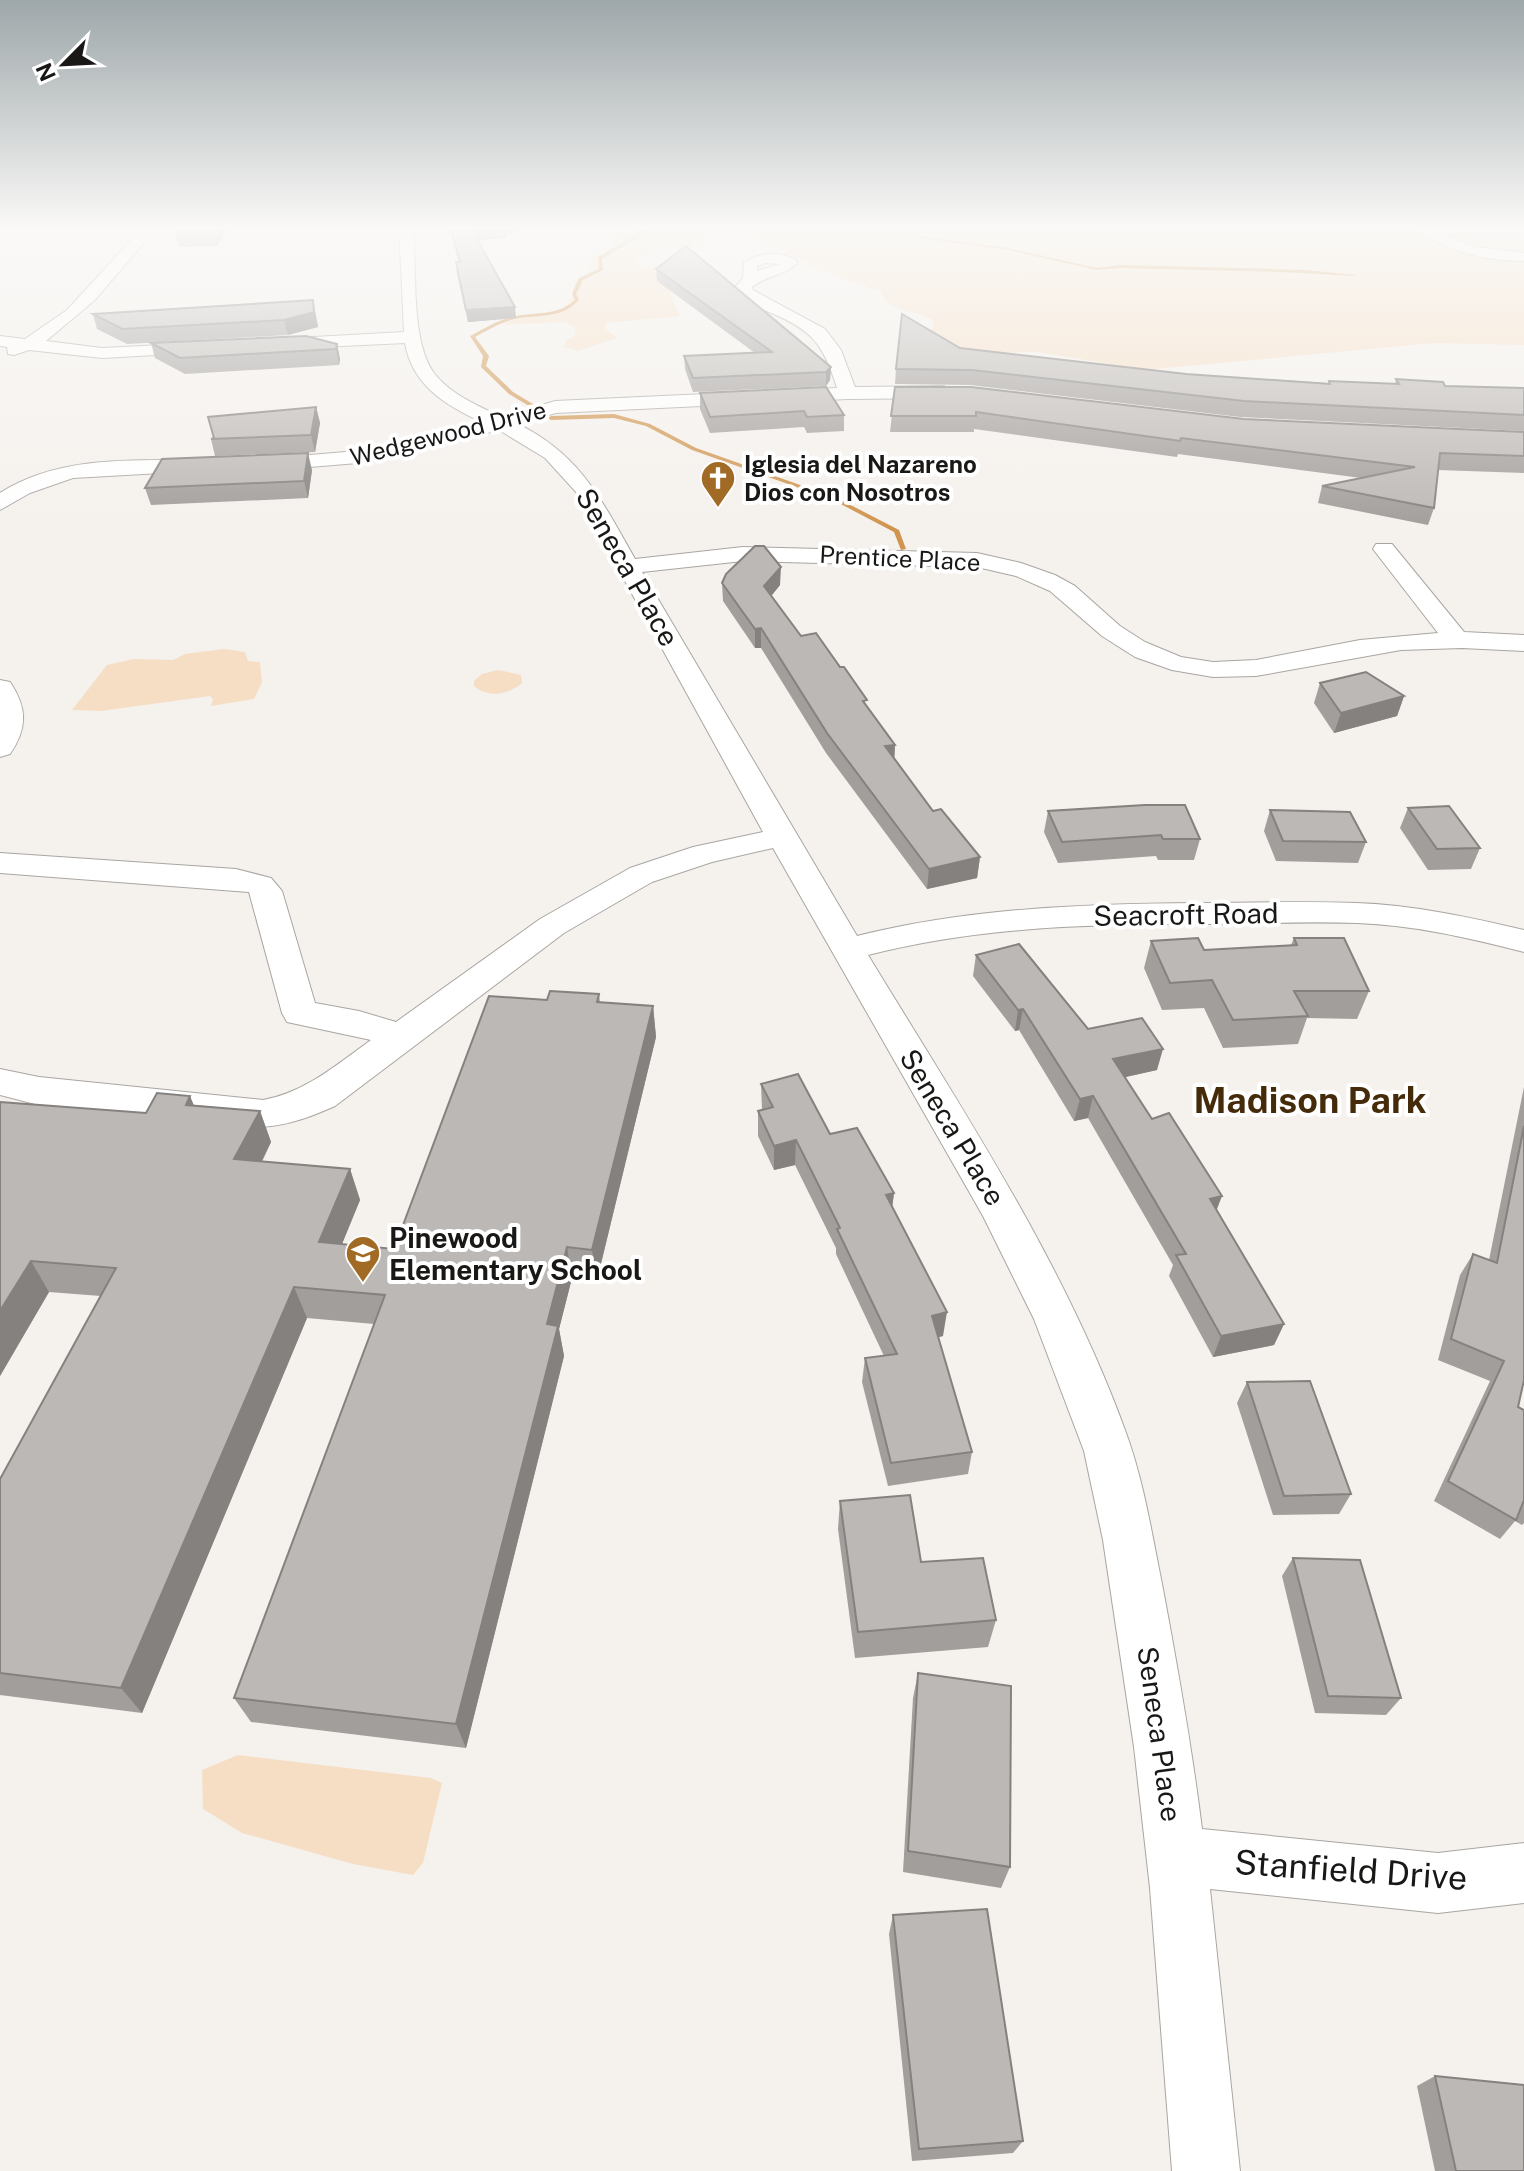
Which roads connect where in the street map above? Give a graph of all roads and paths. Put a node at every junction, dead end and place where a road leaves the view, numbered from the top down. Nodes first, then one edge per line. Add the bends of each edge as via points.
1 (52, 327) edge
2 (413, 327) edge
3 (812, 327) edge
4 (414, 337) junction
5 (0, 341) edge
6 (27, 345) junction
7 (255, 346) edge
8 (225, 347) edge
9 (0, 354) edge
10 (848, 393) junction
11 (960, 393) edge
12 (500, 422) junction
13 (0, 503) edge
14 (1384, 549) dead end
15 (627, 567) junction
16 (1456, 639) junction
17 (1524, 643) edge
18 (0, 688) edge
19 (0, 748) edge
20 (782, 837) junction
21 (0, 863) edge
22 (1524, 941) edge
23 (848, 949) junction
24 (401, 1037) junction
25 (0, 1082) edge
26 (1177, 1856) junction
27 (1524, 1873) edge
28 (1206, 2171) edge

1 - 6 street
2 - 4 street, Seneca Place
3 - 10 street via 833,347
4 - 7 street
4 - 12 street, Seneca Place via 420,365 444,392
5 - 6 street
6 - 8 street via 102,353
6 - 9 street
10 - 11 street, Wedgewood Drive
10 - 12 street, Wedgewood Drive via 555,407
12 - 13 street, Wedgewood Drive via 370,456 87,470 30,484
12 - 15 street, Seneca Place via 541,445 572,471
14 - 16 street
15 - 16 street, Prentice Place via 743,554 994,563 1058,586 1118,637 1150,655 1217,671 1260,670 1359,648
15 - 20 street, Seneca Place
16 - 17 street, Prentice Place
18 - 19 street via 11,719
20 - 23 street, Seneca Place
20 - 24 street via 681,860 630,881 530,941
21 - 24 street via 260,885 300,1013
22 - 23 street, Seacroft Road via 1453,924 1359,913 1119,914 1022,918 908,934
23 - 26 street, Seneca Place via 1011,1226 1059,1322 1102,1431 1153,1673
24 - 25 street via 321,1096 263,1114 39,1091
26 - 27 street, Stanfield Drive via 1438,1883
26 - 28 street, Seneca Place

